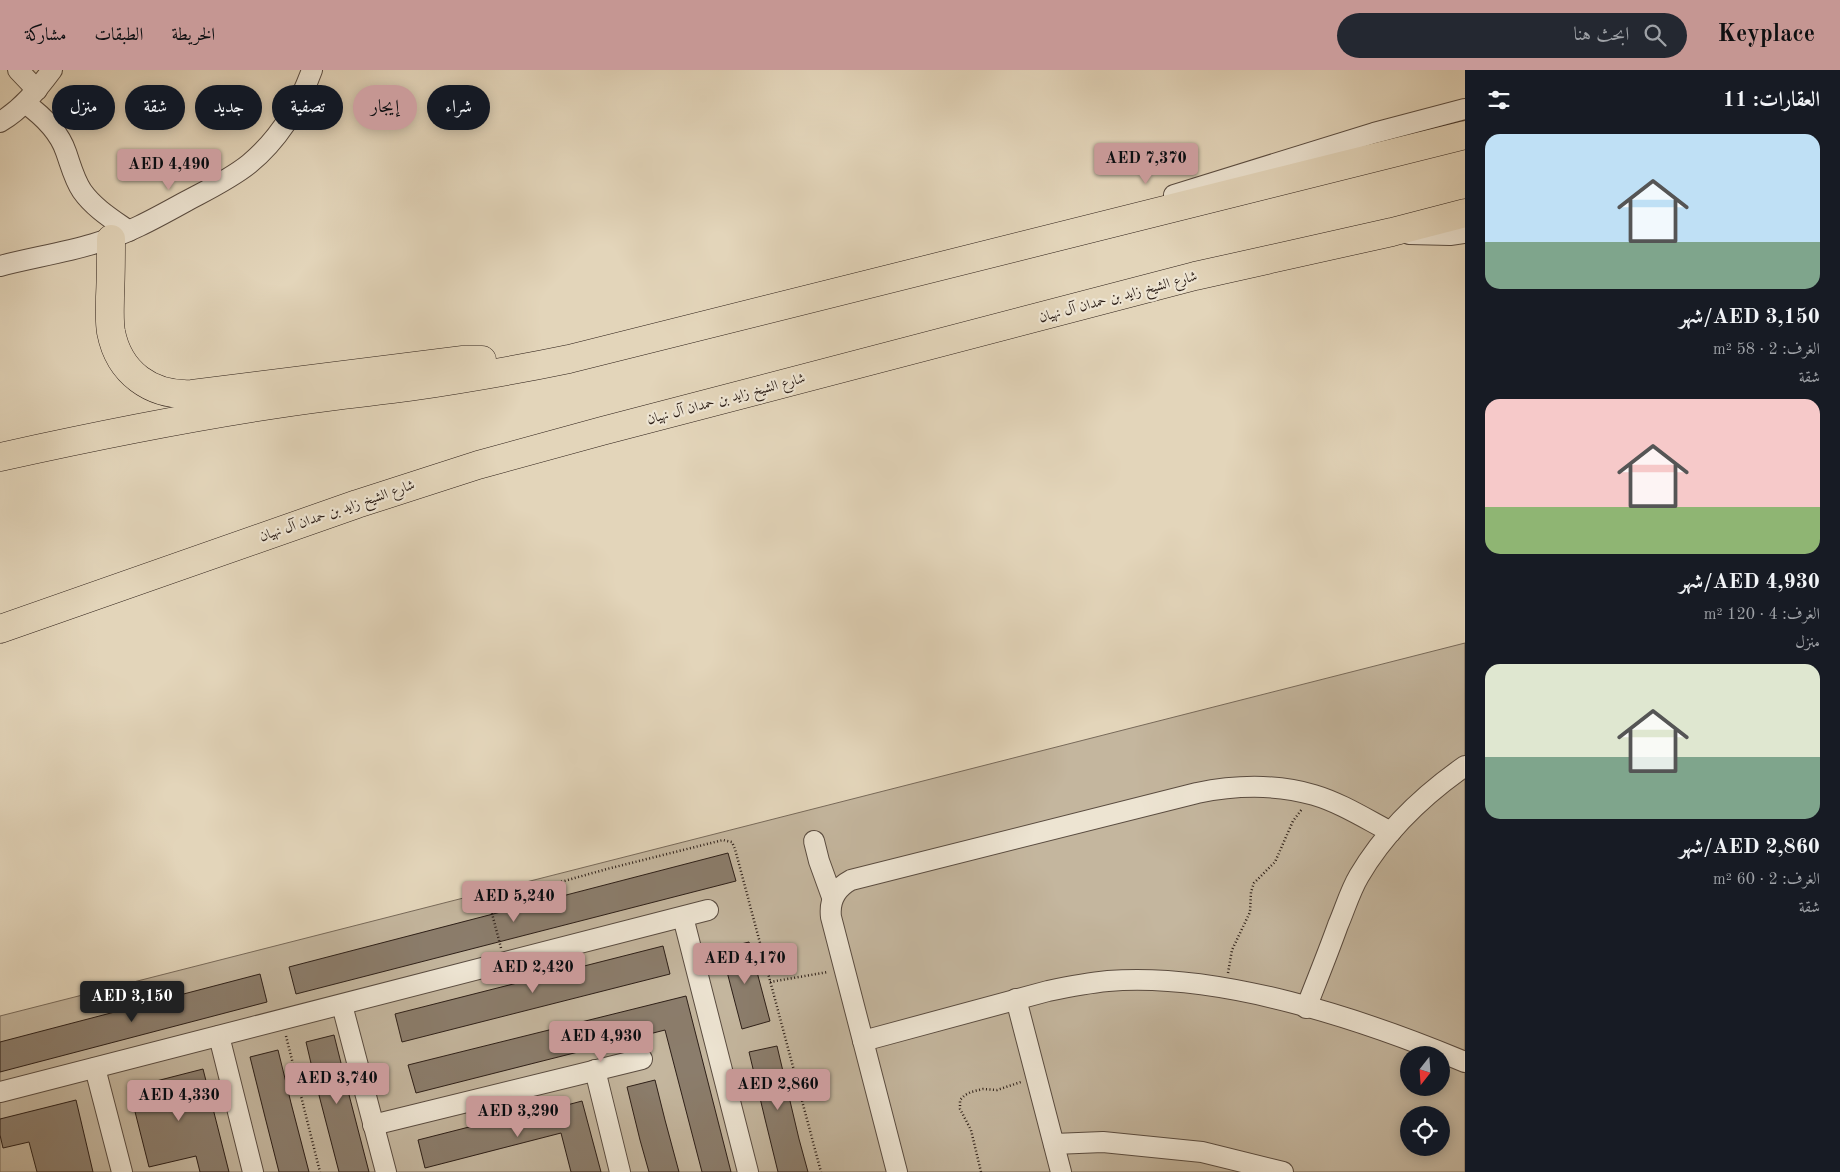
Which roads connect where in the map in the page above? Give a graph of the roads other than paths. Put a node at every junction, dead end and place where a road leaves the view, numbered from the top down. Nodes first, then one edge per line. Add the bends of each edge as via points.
1 (18, 70) edge
2 (52, 70) edge
3 (312, 70) edge
4 (31, 97) junction
5 (1465, 109) edge
6 (0, 122) edge
7 (1465, 135) edge
8 (1465, 213) edge
9 (1392, 232) junction
10 (1465, 233) edge
11 (120, 235) junction
12 (0, 266) edge
13 (839, 292) junction
14 (520, 369) junction
15 (0, 457) edge
16 (0, 629) edge
17 (1465, 766) edge
18 (1390, 832) junction
19 (814, 841) dead end
20 (832, 898) junction
21 (708, 910) dead end
22 (682, 917) junction
23 (1016, 1000) junction
24 (342, 1004) junction
25 (1306, 1008) junction
26 (219, 1036) junction
27 (863, 1042) junction
28 (642, 1059) dead end
29 (1465, 1062) edge
30 (95, 1068) junction
31 (595, 1070) junction
32 (0, 1092) edge
33 (373, 1125) junction
34 (1054, 1144) junction
35 (122, 1172) edge
36 (253, 1172) edge
37 (386, 1172) edge
38 (620, 1172) edge
39 (748, 1172) edge
40 (897, 1172) edge
41 (1061, 1172) edge
42 (1283, 1172) edge

1 - 4 street
2 - 4 street
3 - 11 street via 284,126 248,164 166,213
4 - 6 street
4 - 11 street via 66,151 73,174 84,193
5 - 13 street via 1374,133 1131,208 876,276
7 - 13 highway
8 - 9 highway, شارع الشيخ زايد بن حمدان آل نهيان
9 - 10 street via 1421,235
9 - 16 highway, شارع الشيخ زايد بن حمدان آل نهيان via 1195,276 478,465
11 - 12 street
11 - 14 highway via 110,320 113,340 129,369 158,390 192,394 462,360 497,362
13 - 14 highway
14 - 15 highway via 238,410
17 - 18 street via 1435,787
18 - 20 street via 1316,796 1281,788 1217,789 851,880
18 - 25 street via 1351,892
19 - 20 street
20 - 27 street via 831,917
21 - 22 street
22 - 24 street
22 - 39 street
23 - 25 street via 1108,981 1169,982 1229,990
23 - 27 street
23 - 34 street
24 - 26 street
24 - 33 street
25 - 29 street via 1411,1040
26 - 30 street
26 - 36 street
27 - 40 street
28 - 31 street
30 - 32 street
30 - 35 street
31 - 33 street
31 - 38 street
33 - 37 street
34 - 41 street
34 - 42 street via 1103,1142 1202,1152

